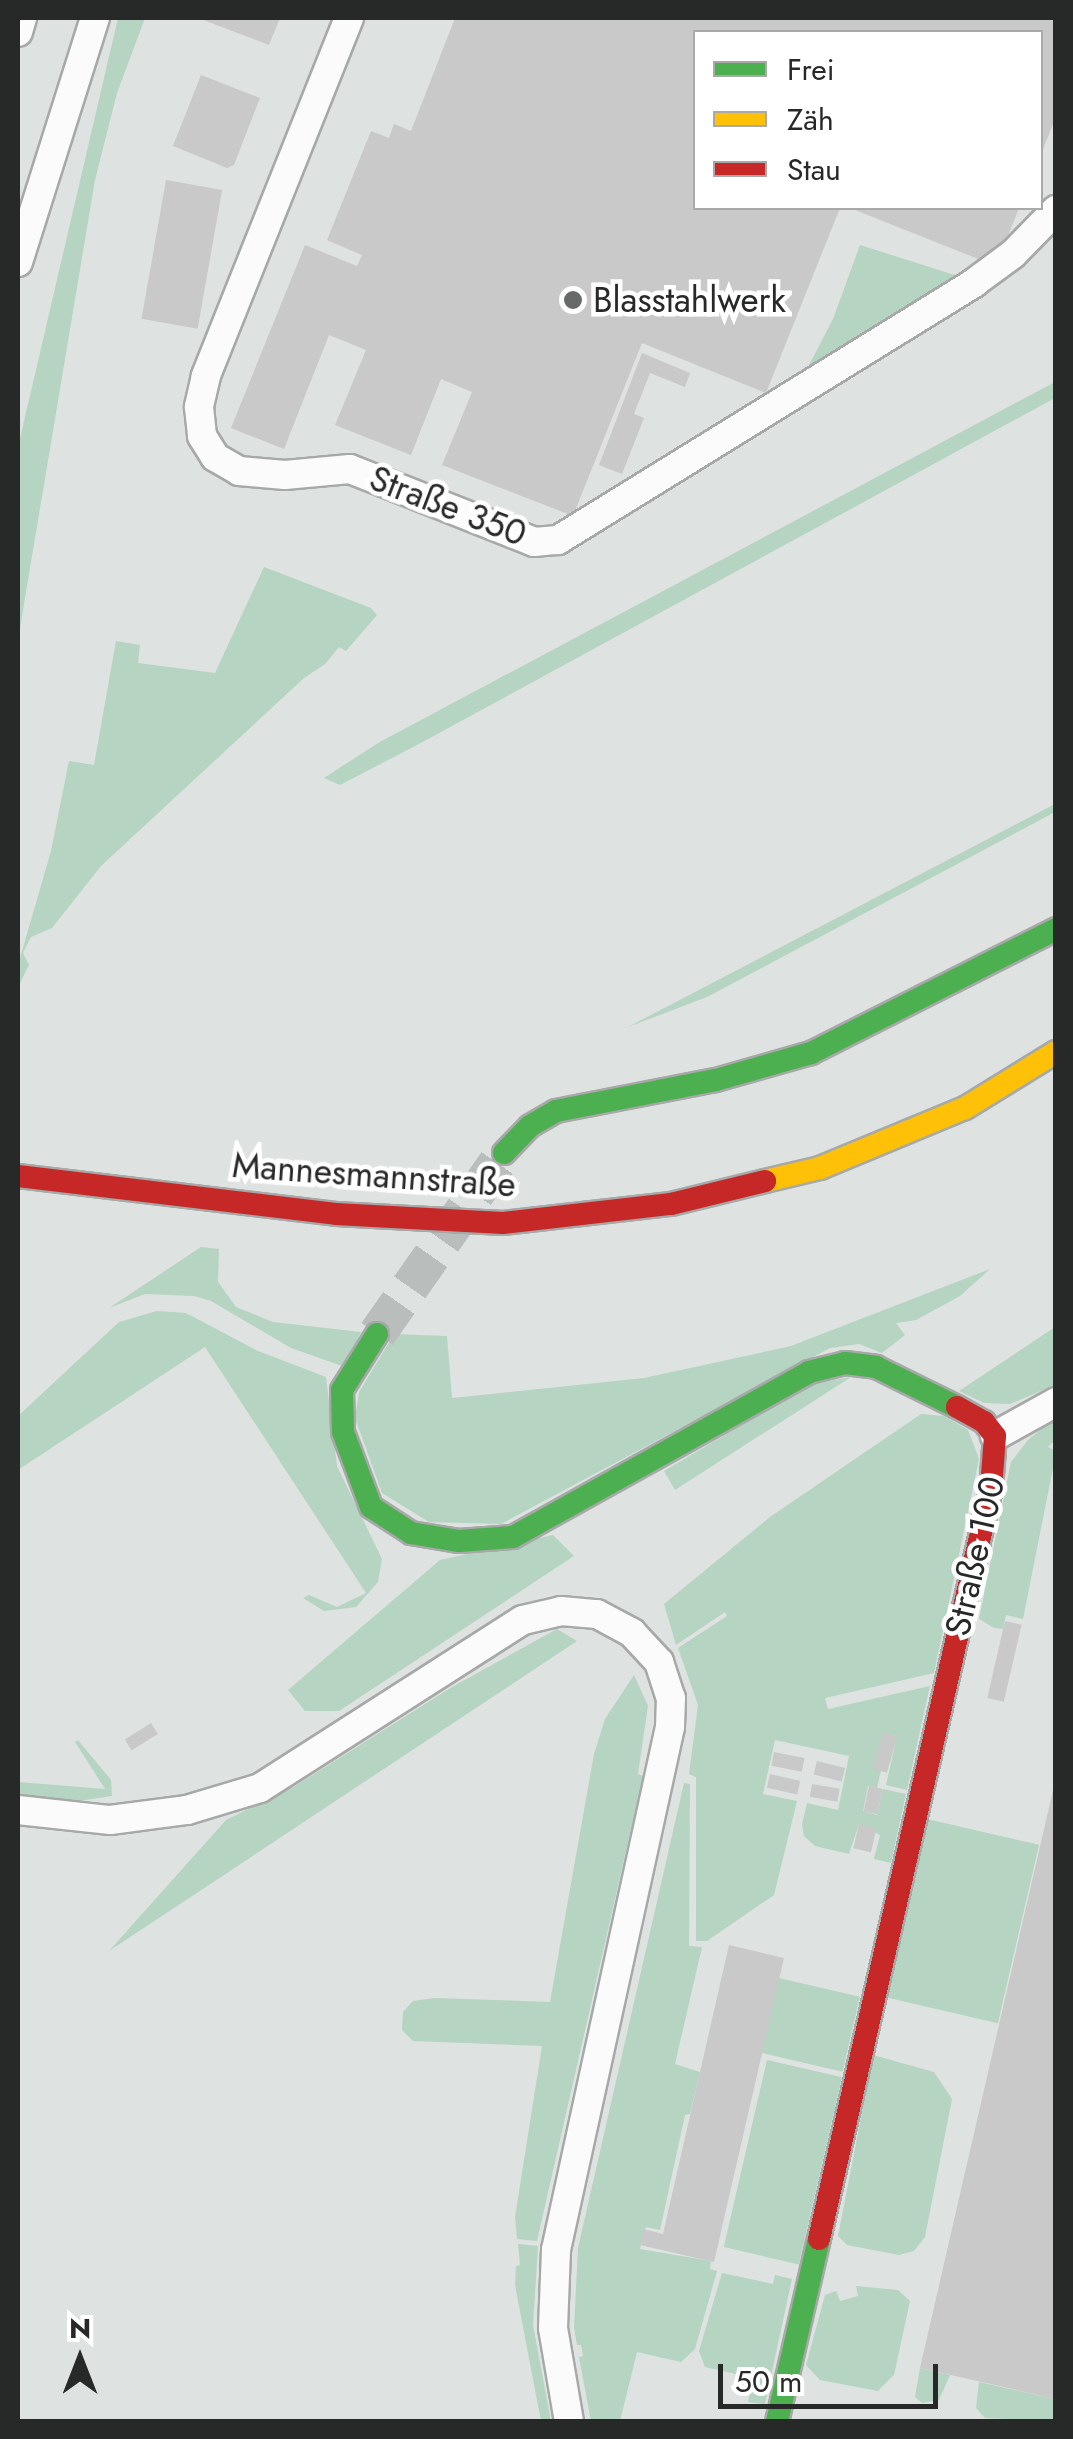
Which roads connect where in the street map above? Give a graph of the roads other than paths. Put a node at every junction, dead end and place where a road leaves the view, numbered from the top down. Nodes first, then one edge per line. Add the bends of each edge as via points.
1 (22, 18) edge
2 (95, 18) edge
3 (349, 18) edge
4 (18, 32) edge
5 (1056, 210) edge
6 (18, 262) edge
7 (1056, 928) edge
8 (1056, 1052) edge
9 (504, 1153) tunnel mouth
10 (18, 1176) edge
11 (377, 1334) tunnel mouth
12 (1056, 1402) edge
13 (996, 1436) junction
14 (18, 1810) edge
15 (569, 2422) edge
16 (776, 2422) edge

1 - 4 street
2 - 6 street
3 - 5 street, Straße 350 via 206,376 202,436 214,457 239,472 350,468 534,542 558,540 975,282
7 - 9 street via 812,1054 556,1111
8 - 10 street, Mannesmannstraße via 965,1108 820,1168 672,1204 503,1223 336,1214
11 - 13 street, Straße 100 via 342,1390 351,1462 372,1507 411,1533 459,1541 513,1537 809,1372 845,1364 908,1380 984,1422
12 - 13 street
13 - 16 street, Straße 100 via 991,1489
14 - 15 street via 110,1820 186,1810 260,1788 522,1620 561,1610 597,1614 632,1632 659,1662 671,1698 670,1727 556,2250 553,2328

